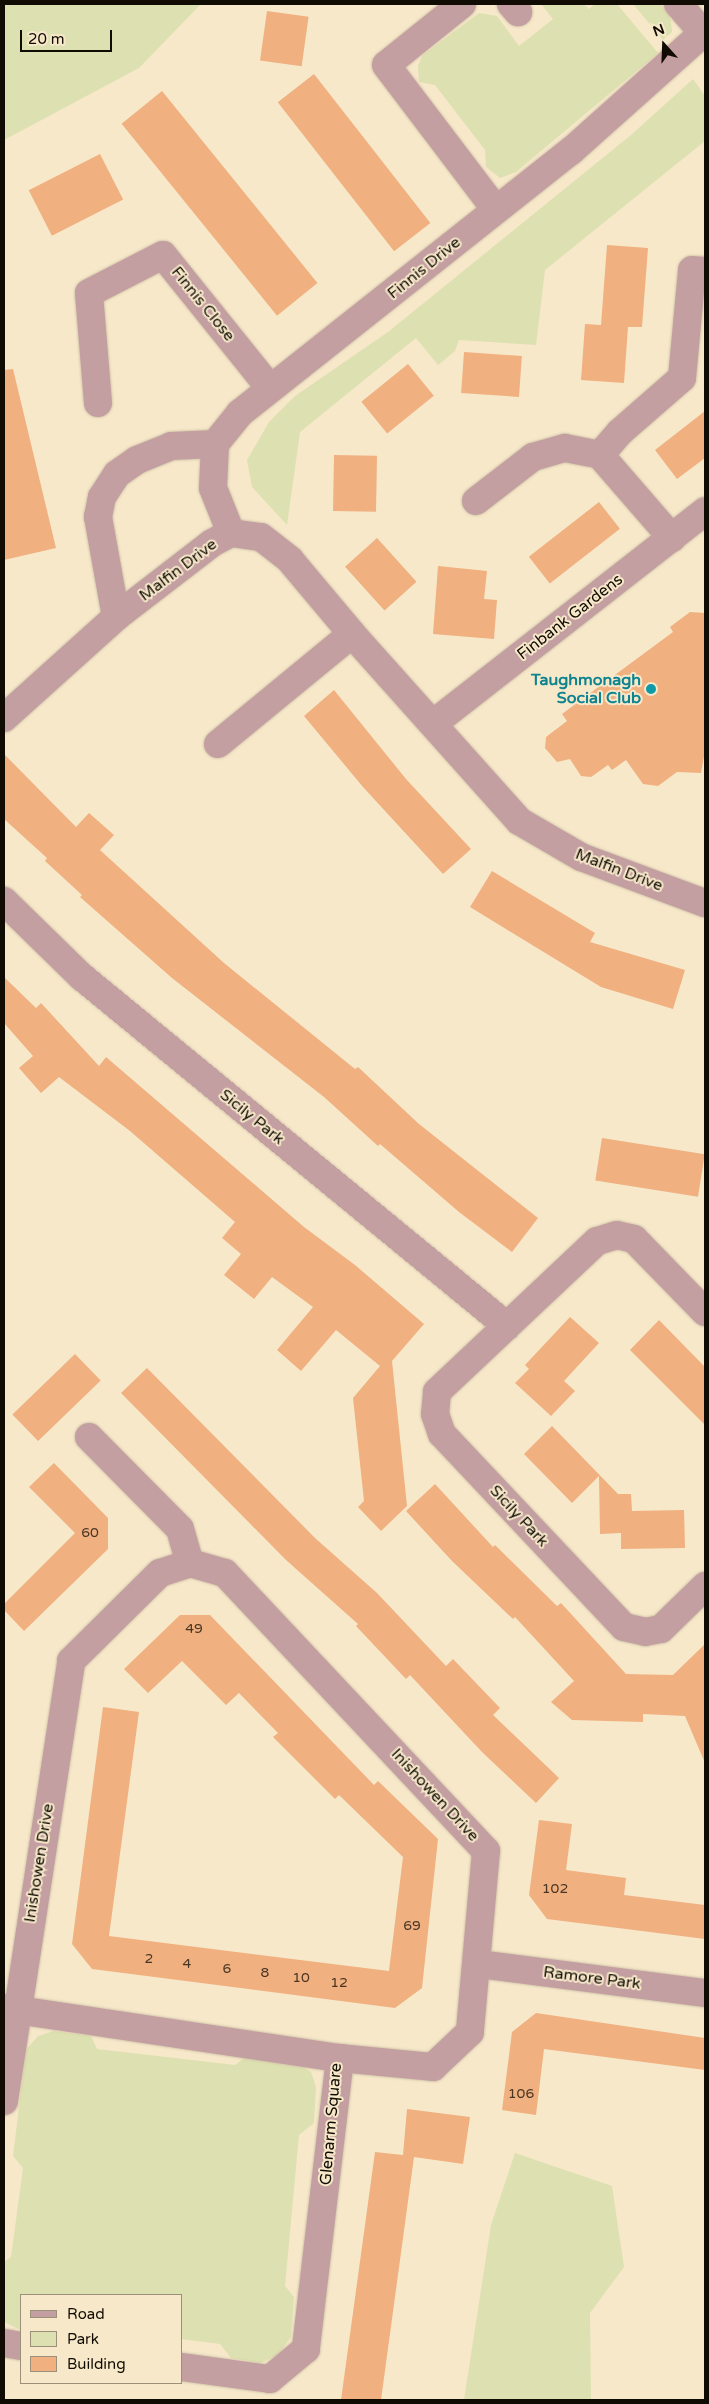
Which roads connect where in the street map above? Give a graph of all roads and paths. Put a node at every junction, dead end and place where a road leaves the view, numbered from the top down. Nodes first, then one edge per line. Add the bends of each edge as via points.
1 (462, 4) edge
2 (678, 4) edge
3 (704, 32) edge
4 (496, 210) junction
5 (705, 271) edge
6 (694, 366) edge
7 (270, 388) junction
8 (98, 403) dead end
9 (215, 444) junction
10 (600, 456) junction
11 (476, 501) dead end
12 (705, 511) edge
13 (231, 532) junction
14 (672, 538) junction
15 (116, 617) junction
16 (352, 634) junction
17 (4, 718) edge
18 (434, 723) junction
19 (218, 744) dead end
20 (4, 901) edge
21 (705, 902) edge
22 (705, 1312) edge
23 (507, 1326) junction
24 (89, 1437) dead end
25 (190, 1564) junction
26 (705, 1586) edge
27 (478, 1964) junction
28 (705, 1993) edge
29 (10, 2009) edge
30 (340, 2058) junction
31 (4, 2101) edge
32 (4, 2343) edge
33 (20, 2346) edge
34 (182, 2367) edge

1 - 4 street via 386,65
2 - 3 street, Finnis Drive
3 - 4 street, Finnis Drive via 571,151
4 - 7 street, Finnis Drive
5 - 6 street via 692,270
6 - 10 street via 620,432
7 - 8 street, Finnis Close via 162,255 89,294
7 - 9 street, Finnis Drive via 240,414
9 - 13 street via 213,488
9 - 15 street via 171,446 138,460 116,474 102,497 98,517
10 - 11 street via 565,448 533,457
10 - 14 street
12 - 14 street, Finbank Gardens
13 - 15 street, Malfin Drive
13 - 16 street, Malfin Drive via 261,537 290,560
14 - 18 street, Finbank Gardens
15 - 17 street, Malfin Drive
16 - 18 street, Malfin Drive
16 - 19 street
18 - 21 street, Malfin Drive via 520,821 581,857
20 - 23 street, Sicily Park via 82,977
22 - 23 street, Sicily Park via 634,1239 616,1234 596,1241
23 - 26 street, Sicily Park via 437,1392 435,1414 442,1434 624,1627 645,1632 661,1629
24 - 25 street via 180,1529
25 - 27 street, Inishowen Drive via 225,1573 486,1851
25 - 29 street, Inishowen Drive via 160,1573 70,1661
27 - 28 street, Ramore Park
27 - 30 street, Inishowen Drive via 470,2032 433,2067
29 - 30 street, Glenarm Square
29 - 31 street, Inishowen Drive
30 - 34 street, Glenarm Square via 306,2349 270,2379
32 - 33 street

